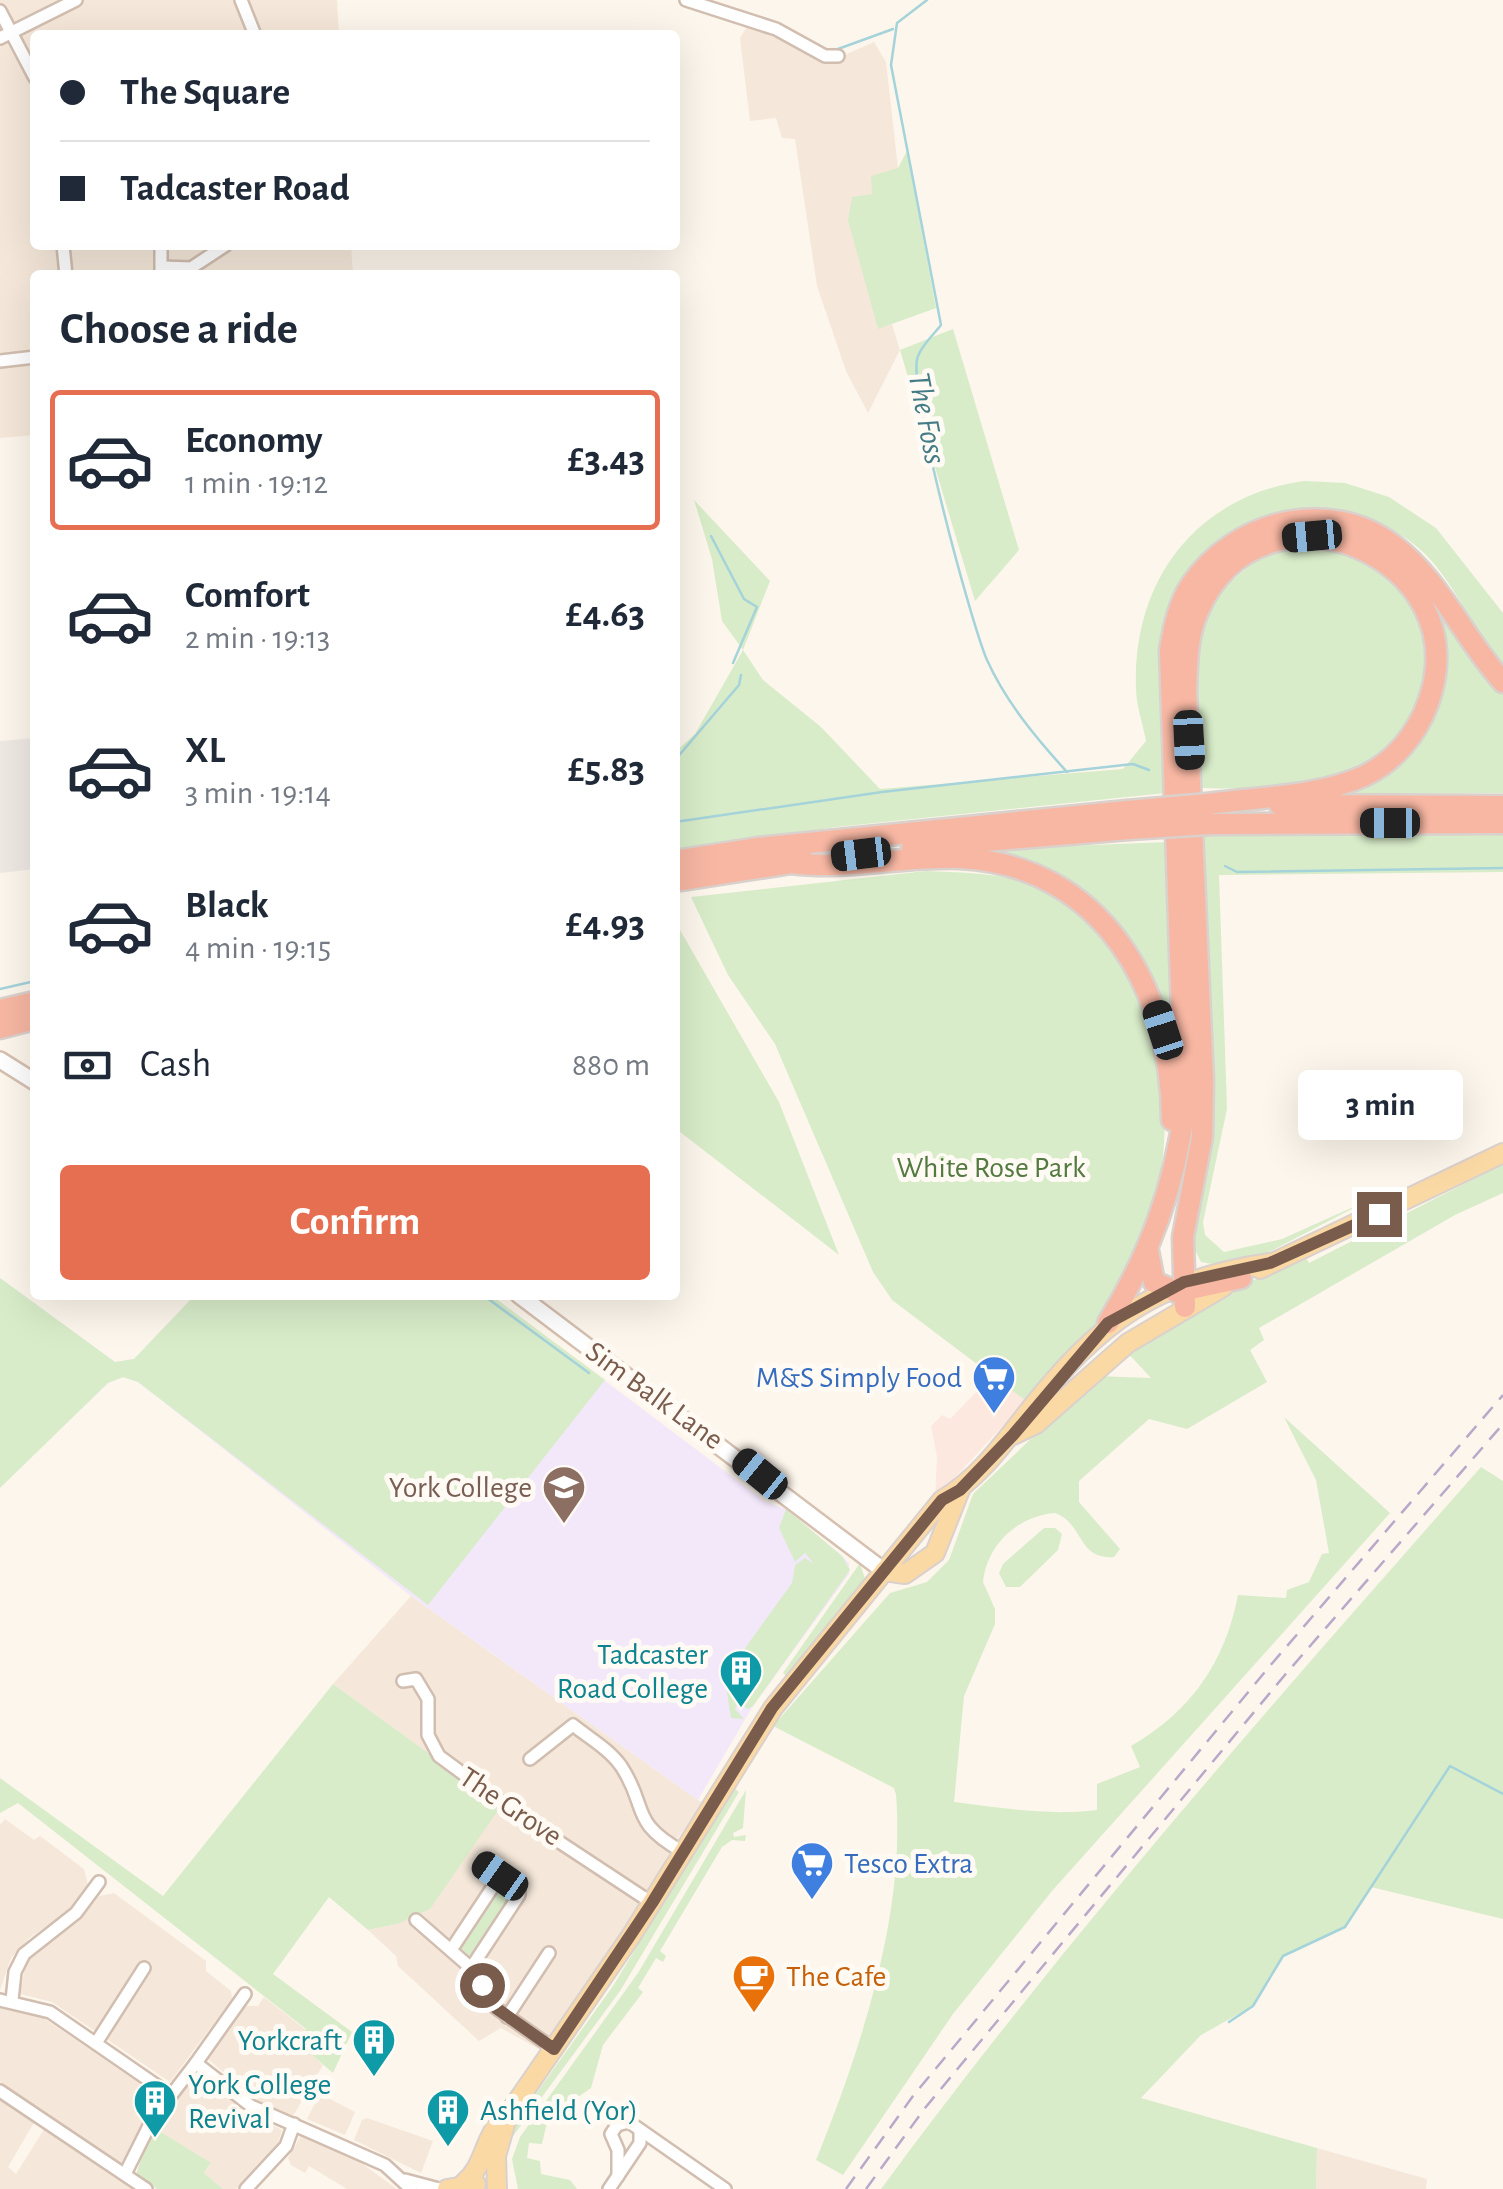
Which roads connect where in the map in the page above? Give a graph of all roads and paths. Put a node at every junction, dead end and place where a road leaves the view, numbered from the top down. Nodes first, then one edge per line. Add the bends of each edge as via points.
1 (76, 0) edge
2 (241, 0) edge
3 (686, 0) edge
4 (0, 11) edge
5 (253, 30) edge
6 (6, 36) edge
7 (838, 56) dead end
8 (30, 71) edge
9 (218, 250) edge
10 (171, 270) edge
11 (30, 358) edge
12 (0, 361) edge
13 (1503, 682) edge
14 (1503, 806) edge
15 (1208, 814) junction
16 (1128, 820) junction
17 (1503, 823) edge
18 (792, 863) junction
19 (680, 870) edge
20 (30, 1003) edge
21 (0, 1010) edge
22 (30, 1021) edge
23 (0, 1028) edge
24 (0, 1060) edge
25 (30, 1079) edge
26 (1503, 1153) edge
27 (1169, 1192) junction
28 (1183, 1243) junction
29 (1148, 1251) junction
30 (1270, 1263) junction
31 (1214, 1272) junction
32 (1242, 1278) joint
33 (1180, 1292) junction
34 (527, 1300) edge
35 (1108, 1323) junction
36 (1013, 1435) junction
37 (960, 1490) junction
38 (884, 1571) junction
39 (413, 1676) dead end
40 (530, 1759) dead end
41 (683, 1852) junction
42 (482, 1863) dead end
43 (500, 1876) junction
44 (99, 1882) dead end
45 (652, 1903) junction
46 (416, 1920) dead end
47 (450, 1950) junction
48 (548, 1953) dead end
49 (144, 1968) dead end
50 (470, 1968) junction
51 (245, 1994) dead end
52 (6, 2000) edge
53 (506, 2017) junction
54 (96, 2043) junction
55 (554, 2049) junction
56 (196, 2063) junction
57 (0, 2091) edge
58 (169, 2094) junction
59 (507, 2116) junction
60 (294, 2124) junction
61 (640, 2131) junction
62 (636, 2148) junction
63 (618, 2150) junction
64 (667, 2152) junction
65 (125, 2174) junction
66 (618, 2176) junction
67 (408, 2184) edge
68 (456, 2186) edge
69 (146, 2189) edge
70 (246, 2189) edge
71 (439, 2189) edge
72 (493, 2189) edge
73 (609, 2189) edge
74 (725, 2189) edge

1 - 6 street
2 - 5 street
3 - 7 street
4 - 6 street
6 - 8 street
9 - 10 street via 191,268
11 - 12 street
13 - 27 highway via 1424,573 1364,528 1331,520 1270,525 1232,543 1192,585 1170,650 1186,1076
14 - 15 highway
15 - 16 highway, bridge
15 - 17 highway
15 - 28 highway via 1337,786 1368,774 1410,739 1431,696 1432,634 1414,590 1380,557 1336,539 1289,538 1266,545 1226,570 1191,631 1186,691 1204,1080 1202,1138
16 - 18 highway
16 - 19 highway via 758,848
18 - 19 highway
18 - 27 highway via 964,858 1009,866 1066,892 1099,918 1143,976 1163,1030 1172,1095
20 - 21 highway
22 - 23 highway
24 - 25 street
26 - 30 main road
27 - 29 highway
28 - 31 highway via 1194,1263
28 - 33 highway
29 - 33 highway via 1154,1282
29 - 35 highway
30 - 31 main road
30 - 32 main road
31 - 33 main road
32 - 33 highway
33 - 35 main road
33 - 36 main road via 1036,1424
34 - 38 street, Sim Balk Lane
35 - 36 main road
36 - 37 main road
37 - 38 main road via 942,1500
37 - 38 main road via 935,1553 904,1574
38 - 41 main road via 772,1708
39 - 45 street, The Grove via 428,1699 430,1743 439,1756
40 - 41 street via 573,1725 623,1770 652,1833
41 - 45 main road
42 - 43 street
43 - 47 street
43 - 50 street via 519,1895
44 - 52 street via 76,1913 24,1954
45 - 55 main road
46 - 47 street
47 - 50 street
48 - 53 street
49 - 54 street
50 - 53 street
51 - 56 street
52 - 54 street via 50,2012
53 - 55 street
54 - 58 street
55 - 59 main road
56 - 58 street
56 - 60 street via 252,2106
57 - 65 street
58 - 65 street
59 - 68 main road via 491,2132 477,2170
59 - 72 main road
60 - 67 street via 360,2152
60 - 70 street via 286,2146
61 - 62 street
61 - 63 street via 630,2122 616,2124 610,2138
61 - 64 street
62 - 63 street
62 - 64 street
62 - 66 street
63 - 66 street
64 - 74 street
65 - 69 street
66 - 73 street
67 - 71 street
68 - 72 main road

